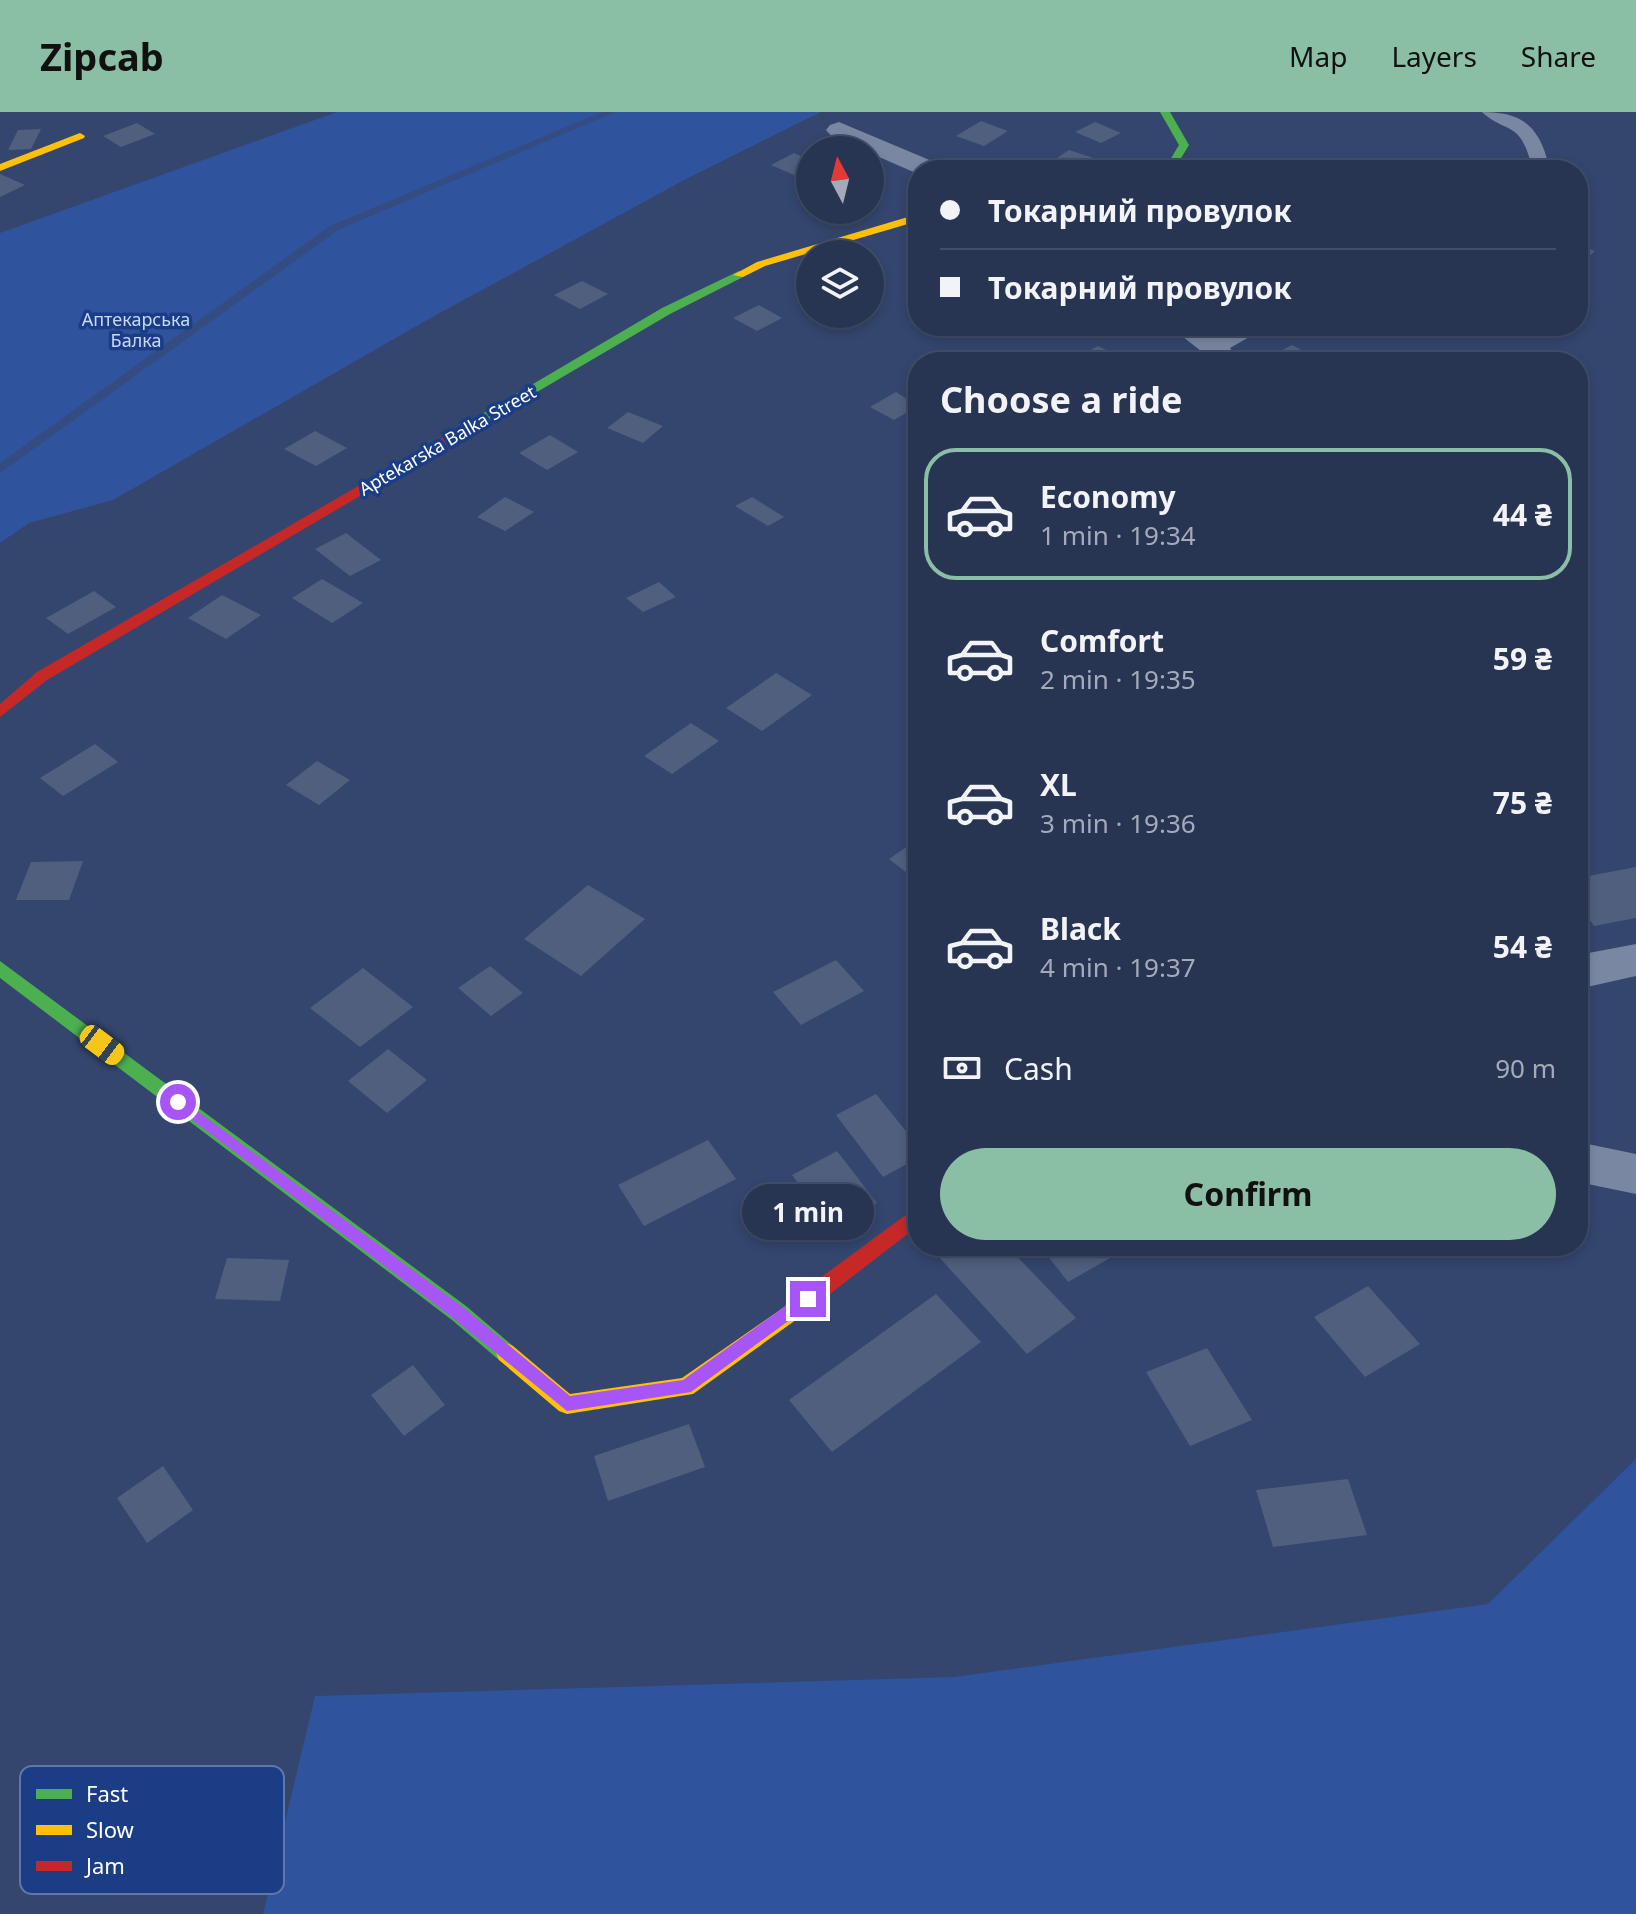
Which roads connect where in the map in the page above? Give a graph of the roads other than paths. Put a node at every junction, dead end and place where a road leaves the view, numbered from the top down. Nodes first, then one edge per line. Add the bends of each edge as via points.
1 (1165, 112) edge
2 (1491, 112) edge
3 (839, 130) dead end
4 (80, 136) dead end
5 (908, 160) edge
6 (1175, 160) edge
7 (1539, 160) edge
8 (0, 168) edge
9 (908, 220) edge
10 (1197, 336) edge
11 (1236, 336) edge
12 (1217, 352) edge
13 (1219, 352) edge
14 (0, 712) edge
15 (1636, 960) edge
16 (0, 968) edge
17 (1588, 970) edge
18 (1588, 1164) edge
19 (1636, 1174) edge
20 (908, 1223) edge

1 - 6 street via 1184,145
2 - 7 lane via 1507,117 1535,141
3 - 5 street
4 - 8 street
9 - 14 street, Aptekarska Balka Street via 761,264 666,311 42,676
10 - 12 street
11 - 13 street
15 - 17 street
16 - 20 street via 459,1313 567,1404 686,1387
18 - 19 street

